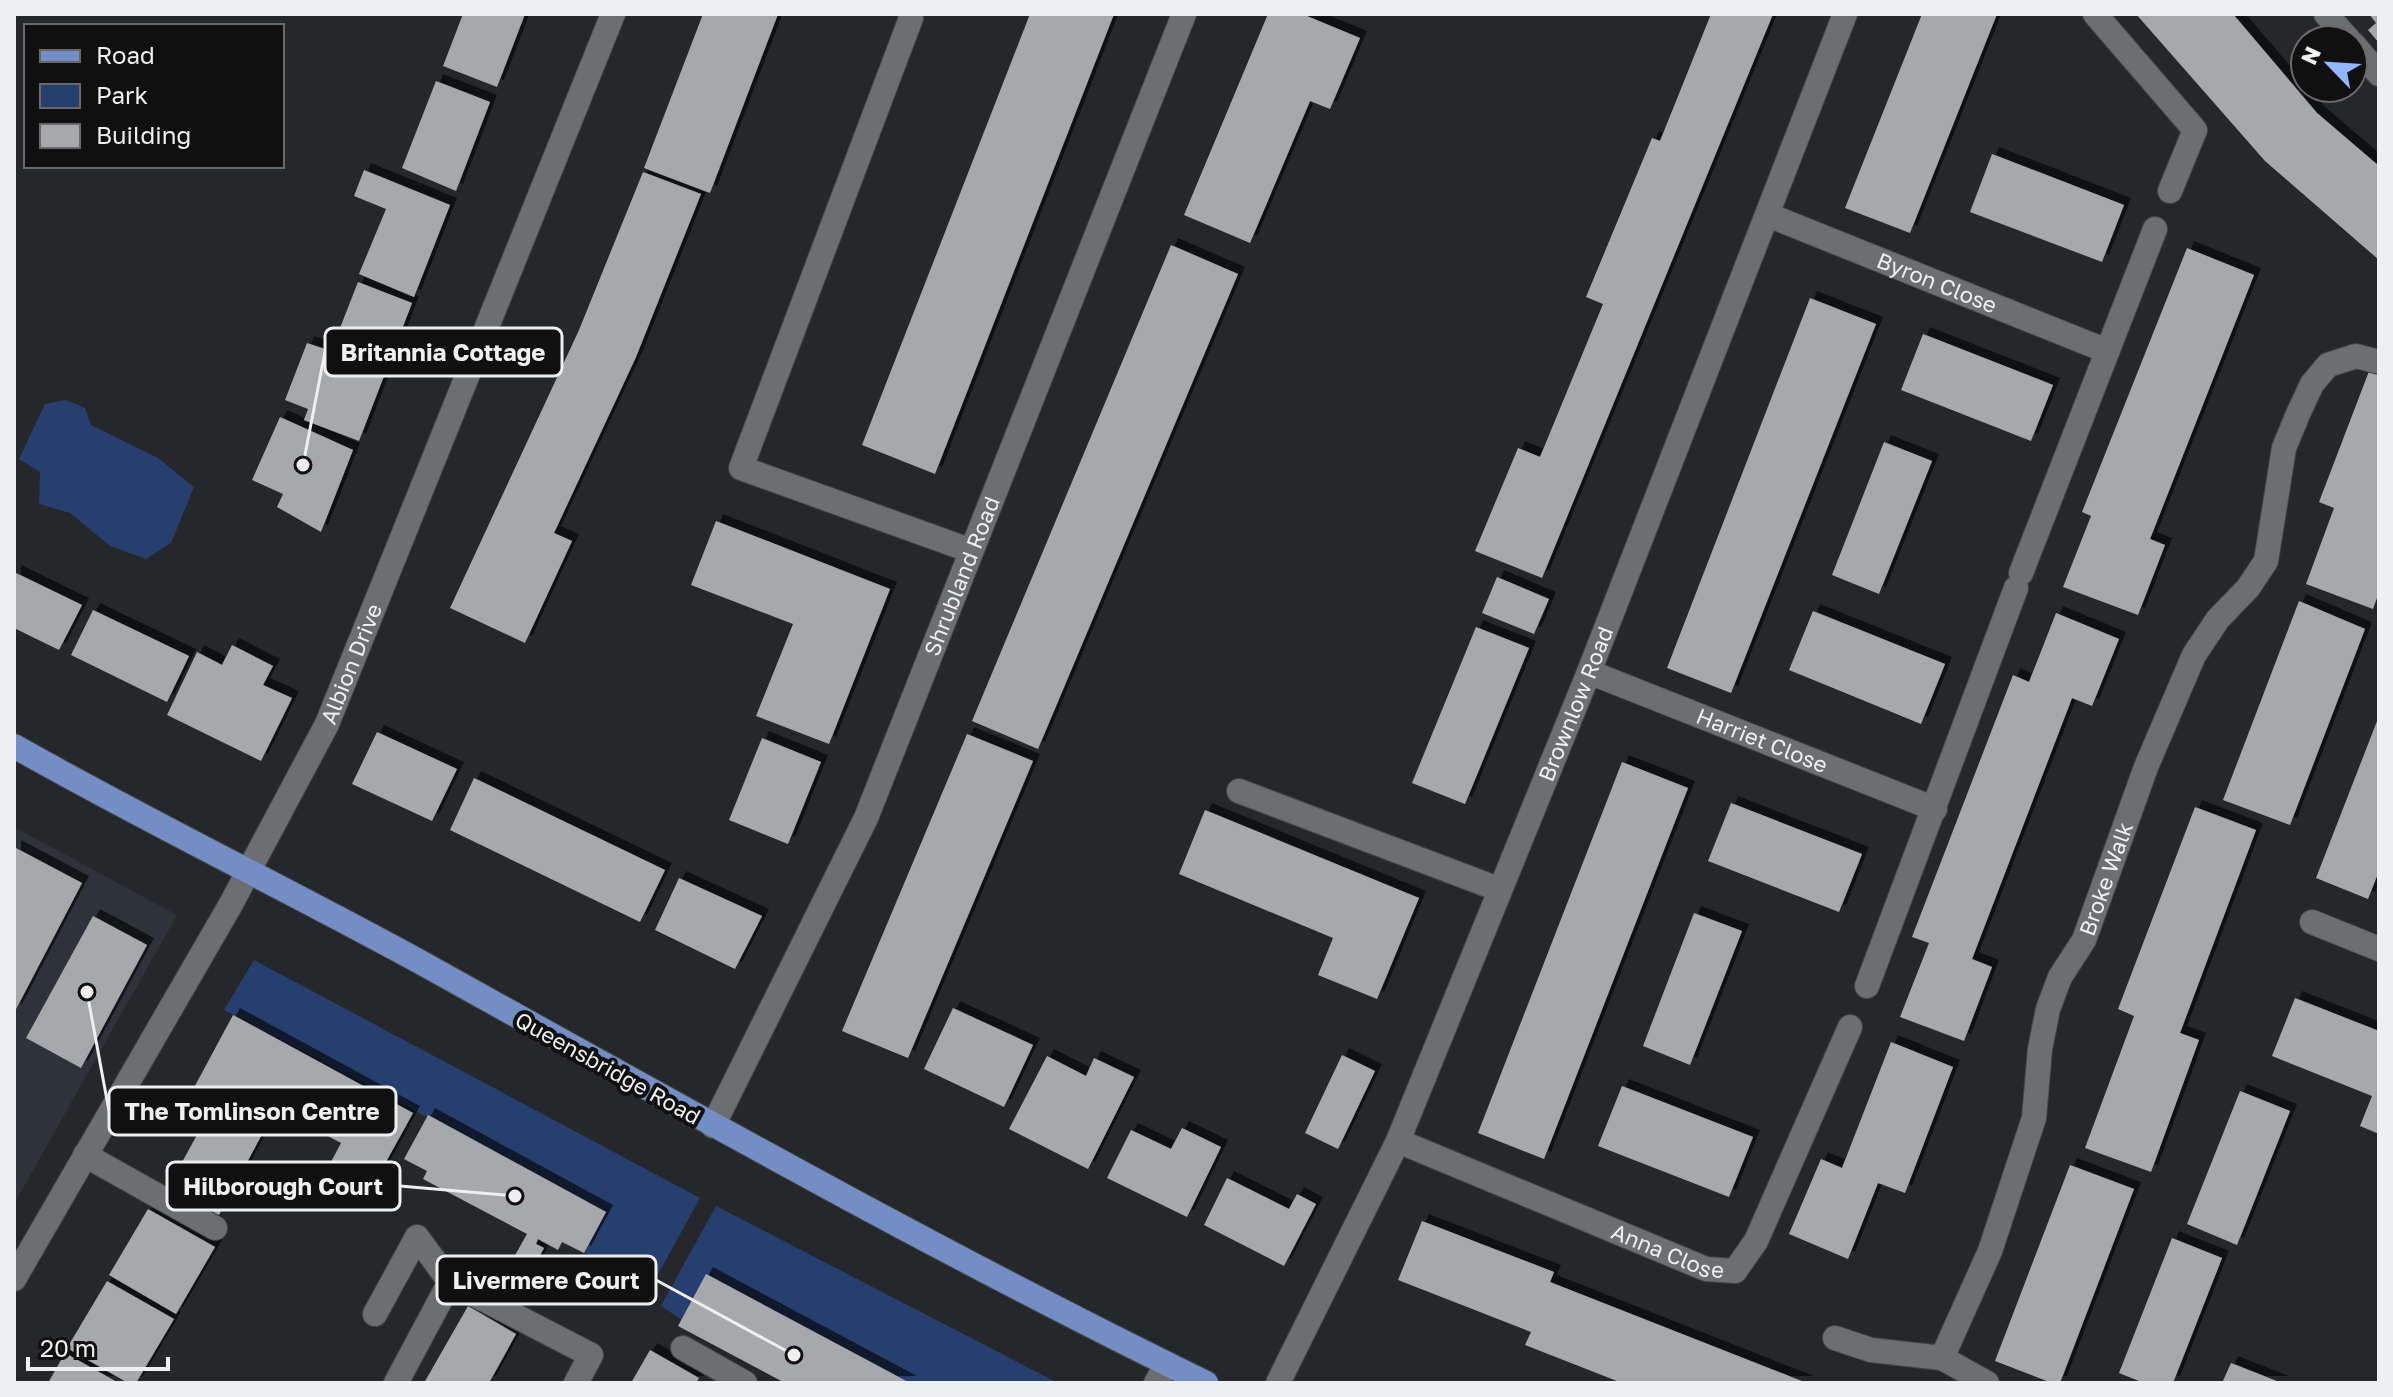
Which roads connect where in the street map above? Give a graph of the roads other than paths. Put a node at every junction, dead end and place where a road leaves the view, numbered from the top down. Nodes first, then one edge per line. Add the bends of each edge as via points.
1 (613, 14) edge
2 (1184, 14) edge
3 (1845, 14) edge
4 (2095, 14) edge
5 (911, 18) dead end
6 (2170, 191) dead end
7 (1768, 215) junction
8 (2155, 229) dead end
9 (2107, 351) junction
10 (2379, 362) edge
11 (969, 550) junction
12 (1589, 672) junction
13 (14, 746) edge
14 (1239, 791) dead end
15 (1935, 809) junction
16 (249, 872) junction
17 (1498, 889) junction
18 (2312, 922) dead end
19 (2379, 949) edge
20 (1867, 986) dead end
21 (1850, 1027) dead end
22 (713, 1126) junction
23 (1398, 1141) junction
24 (85, 1155) junction
25 (215, 1228) dead end
26 (14, 1279) edge
27 (450, 1282) junction
28 (375, 1314) dead end
29 (1835, 1338) dead end
30 (683, 1348) dead end
31 (1942, 1358) junction
32 (1162, 1373) edge
33 (396, 1383) edge
34 (576, 1383) edge
35 (745, 1383) edge
36 (1206, 1383) edge
37 (1278, 1383) edge
38 (1987, 1383) edge

1 - 16 street, Albion Drive via 358,654
2 - 11 street, Shrubland Road
3 - 7 street, Brownlow Road
4 - 6 street via 2195,130
5 - 11 street via 741,468
7 - 9 street, Byron Close
7 - 12 street, Brownlow Road
8 - 9 street
9 - 15 street
10 - 31 street, Broke Walk via 2356,356 2328,365 2298,414 2284,448 2266,561 2194,655 2146,767 2084,940 2060,977 2040,1049 2034,1118 1990,1251
11 - 22 street, Shrubland Road via 866,818
12 - 15 street, Harriet Close
12 - 17 street, Brownlow Road
13 - 16 main road, Queensbridge Road
14 - 17 street
15 - 20 street
16 - 22 main road, Queensbridge Road
16 - 24 street, Albion Drive
17 - 23 street, Brownlow Road
18 - 19 street
21 - 23 street, Anna Close via 1756,1241 1735,1271 1706,1269
22 - 32 main road, Queensbridge Road
23 - 37 street, Brownlow Road
24 - 25 street
24 - 26 street, Albion Drive
27 - 28 street via 417,1237
27 - 33 street
27 - 34 street via 591,1355
29 - 31 street via 1871,1350
30 - 35 street
31 - 38 street
32 - 36 main road, Queensbridge Road

